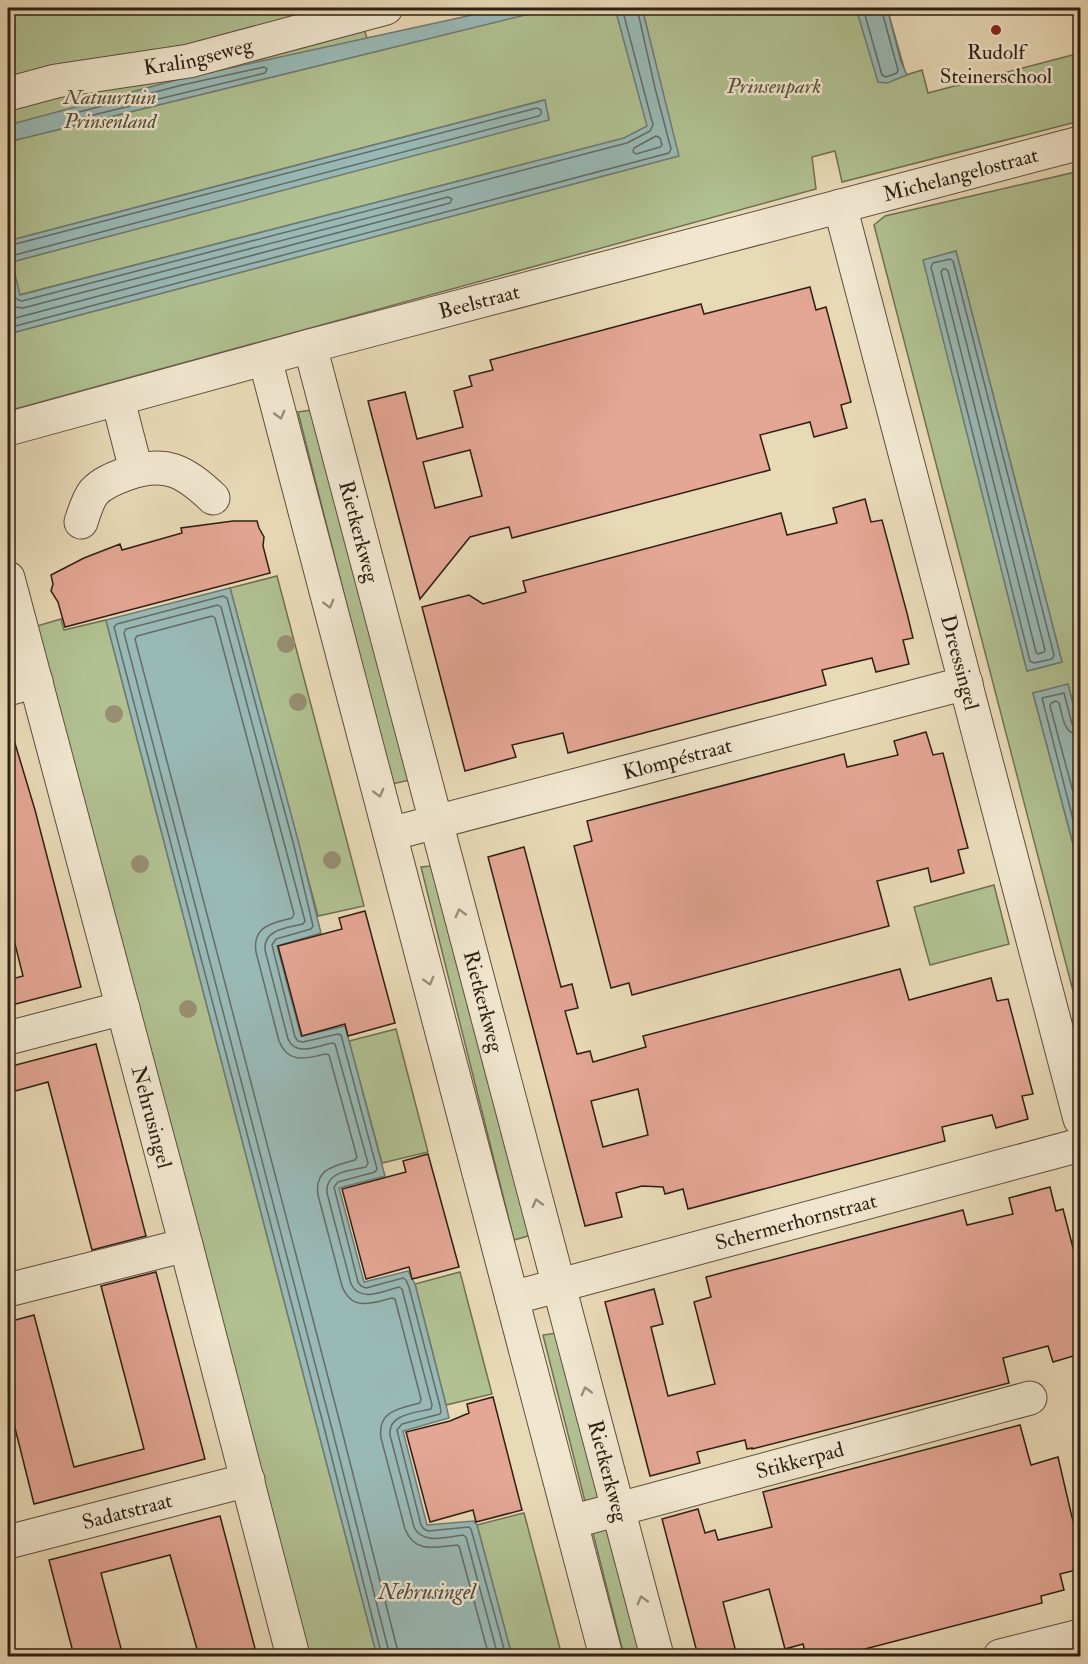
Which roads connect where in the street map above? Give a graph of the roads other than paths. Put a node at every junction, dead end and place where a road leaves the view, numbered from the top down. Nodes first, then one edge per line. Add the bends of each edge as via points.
1 (386, 8) edge
2 (8, 94) edge
3 (1080, 143) edge
4 (840, 206) junction
5 (310, 346) junction
6 (265, 359) junction
7 (118, 400) junction
8 (8, 429) edge
9 (136, 470) junction
10 (213, 498) dead end
11 (81, 522) dead end
12 (8, 578) edge
13 (966, 683) junction
14 (22, 685) edge
15 (436, 822) junction
16 (390, 834) junction
17 (123, 1008) junction
18 (8, 1038) edge
19 (1080, 1119) edge
20 (1080, 1146) edge
21 (186, 1245) junction
22 (558, 1286) junction
23 (8, 1290) edge
24 (512, 1298) junction
25 (1030, 1398) dead end
26 (248, 1480) junction
27 (618, 1509) junction
28 (571, 1522) junction
29 (8, 1542) edge
30 (1080, 1636) edge
31 (293, 1656) edge
32 (606, 1656) edge
33 (657, 1656) edge
34 (1000, 1656) edge

1 - 2 street, Kralingseweg via 189,62 56,81
3 - 4 street, Michelangelostraat
4 - 5 street, Beelstraat
4 - 13 street, Dreessingel
5 - 6 street, Beelstraat
5 - 15 street, Rietkerkweg
6 - 7 street, Beelstraat
6 -> 16 street
7 - 8 street, Beelstraat
7 - 9 street
9 - 10 street via 160,466 196,482
9 - 11 street via 114,478 93,493
12 - 14 street, Nehrusingel
13 - 15 street, Klompéstraat
13 - 19 street, Dreessingel
14 - 17 street, Nehrusingel
15 - 16 street, Klompéstraat
22 -> 15 street, Rietkerkweg
16 -> 24 street
17 - 18 street
17 - 21 street, Nehrusingel
20 - 22 street, Schermerhornstraat
21 - 23 street
21 - 26 street, Nehrusingel
22 - 24 street, Schermerhornstraat
27 -> 22 street, Rietkerkweg
24 - 28 street
25 - 27 street, Stikkerpad
26 - 29 street, Sadatstraat
26 - 31 street, Nehrusingel
27 - 28 street, Stikkerpad
33 -> 27 street, Rietkerkweg
28 - 32 street
30 - 34 street

